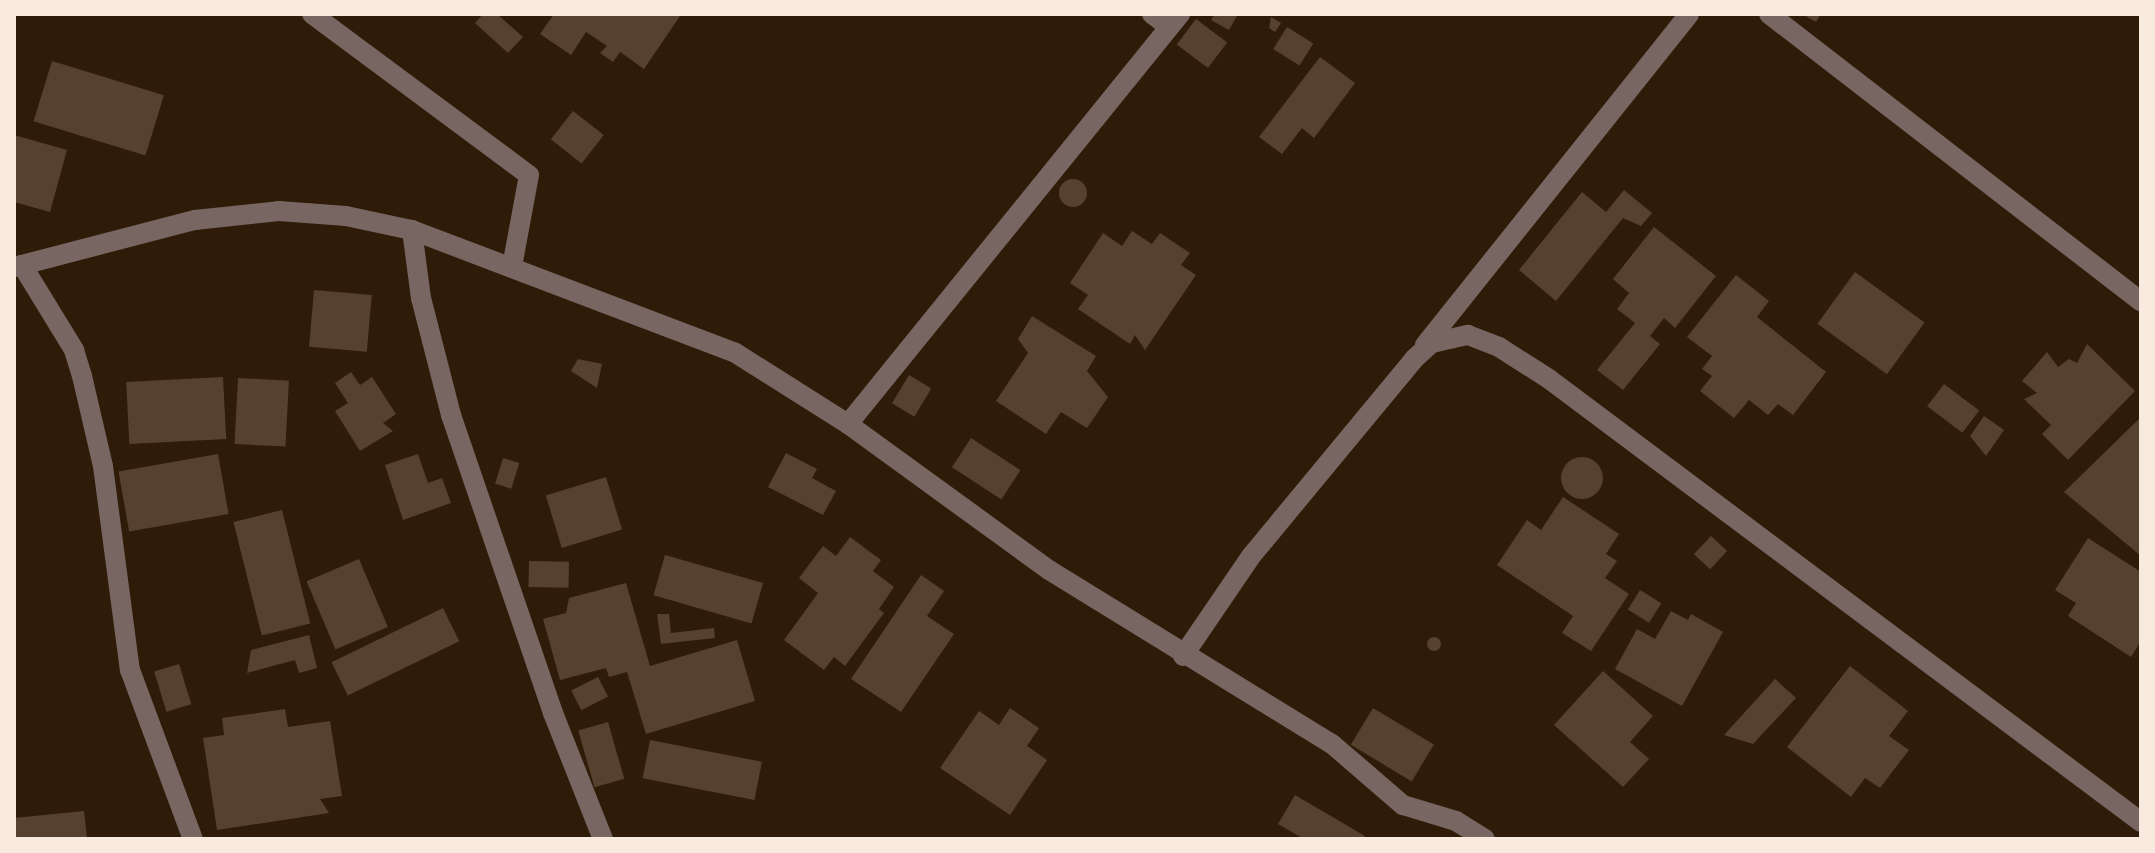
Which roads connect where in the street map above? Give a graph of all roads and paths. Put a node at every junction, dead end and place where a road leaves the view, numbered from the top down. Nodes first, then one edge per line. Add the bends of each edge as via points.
1 (312, 14) edge
2 (1152, 14) edge
3 (1689, 14) edge
4 (1769, 14) edge
5 (1175, 21) edge
6 (412, 230) junction
7 (18, 266) edge
8 (512, 267) junction
9 (2141, 301) edge
10 (1414, 359) junction
11 (848, 424) junction
12 (1183, 656) junction
13 (2141, 822) edge
14 (1455, 830) edge
15 (193, 839) edge
16 (603, 839) edge
17 (1485, 839) edge

1 - 8 street via 529,175
2 - 5 street
3 - 10 street
4 - 9 street
5 - 11 street
6 - 7 street via 346,216 279,211 195,220
6 - 8 street
6 - 16 street via 421,298 451,415 553,713
7 - 15 street via 78,363 103,466 130,670
8 - 11 street via 734,352
10 - 12 street via 1252,555
10 - 13 street via 1432,343 1468,335 1499,347 1549,379
11 - 12 street via 1049,570
12 - 14 street via 1332,744 1403,805
14 - 17 street

